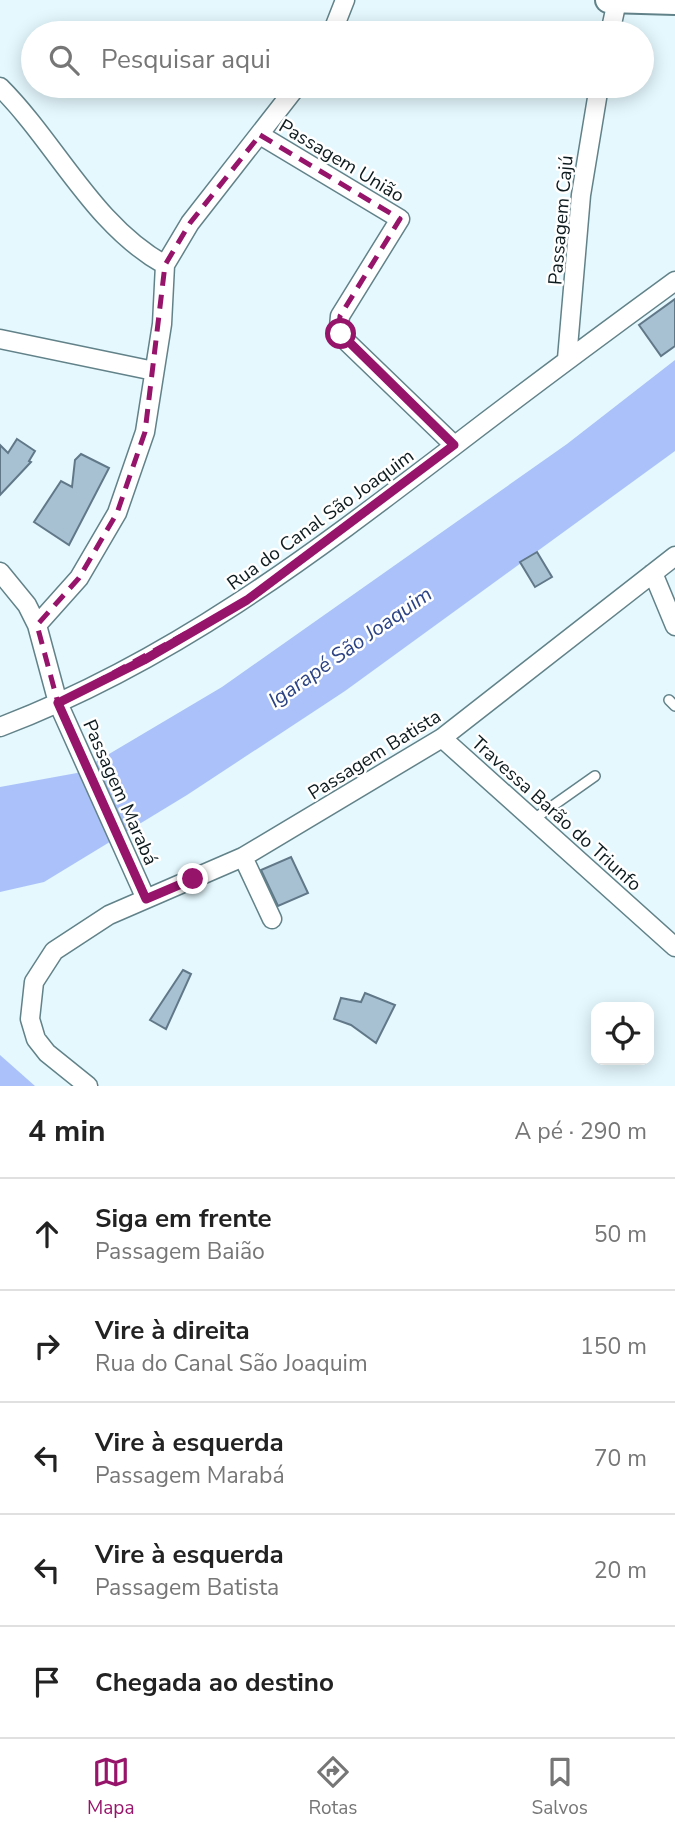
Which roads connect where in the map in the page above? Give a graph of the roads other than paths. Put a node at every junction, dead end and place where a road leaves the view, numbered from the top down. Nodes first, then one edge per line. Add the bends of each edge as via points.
1 (345, 0) edge
2 (608, 0) edge
3 (617, 1) edge
4 (649, 1) edge
5 (675, 2) edge
6 (337, 21) edge
7 (613, 21) edge
8 (0, 87) edge
9 (288, 98) edge
10 (597, 98) edge
11 (260, 135) junction
12 (165, 265) junction
13 (675, 281) edge
14 (0, 339) edge
15 (567, 359) junction
16 (154, 371) junction
17 (454, 445) junction
18 (675, 556) edge
19 (0, 572) edge
20 (653, 573) junction
21 (37, 625) junction
22 (675, 626) edge
23 (58, 703) junction
24 (0, 727) edge
25 (442, 738) junction
26 (595, 776) dead end
27 (534, 819) junction
28 (243, 857) junction
29 (146, 899) junction
30 (272, 919) dead end
31 (675, 947) edge
32 (88, 1086) edge

1 - 6 street
2 - 3 street
3 - 4 street
3 - 7 street
4 - 5 street
8 - 12 street via 110,222
9 - 11 street
10 - 15 street, Passagem Cajú via 581,195
11 - 12 street via 190,223
11 - 17 street, Passagem União via 398,217 400,222 340,316 341,334
12 - 16 street
13 - 15 street, Rua do Canal São Joaquim
14 - 16 street
15 - 17 street, Rua do Canal São Joaquim
16 - 21 street via 145,432 117,513 79,579
17 - 23 street, Rua do Canal São Joaquim via 247,600
18 - 20 street, Passagem Batista
19 - 21 street, Passagem Marabá
20 - 22 street
20 - 25 street, Passagem Batista
21 - 23 street, Passagem Marabá
23 - 24 street, Rua do Canal São Joaquim
23 - 29 street, Passagem Marabá
25 - 27 street, Travessa Barão do Triunfo
25 - 28 street, Passagem Batista
26 - 27 lane
27 - 31 street, Travessa Barão do Triunfo
28 - 29 street, Passagem Batista
28 - 30 street
29 - 32 street, Passagem Batista via 66,941 45,961 34,982 30,1019 36,1039

